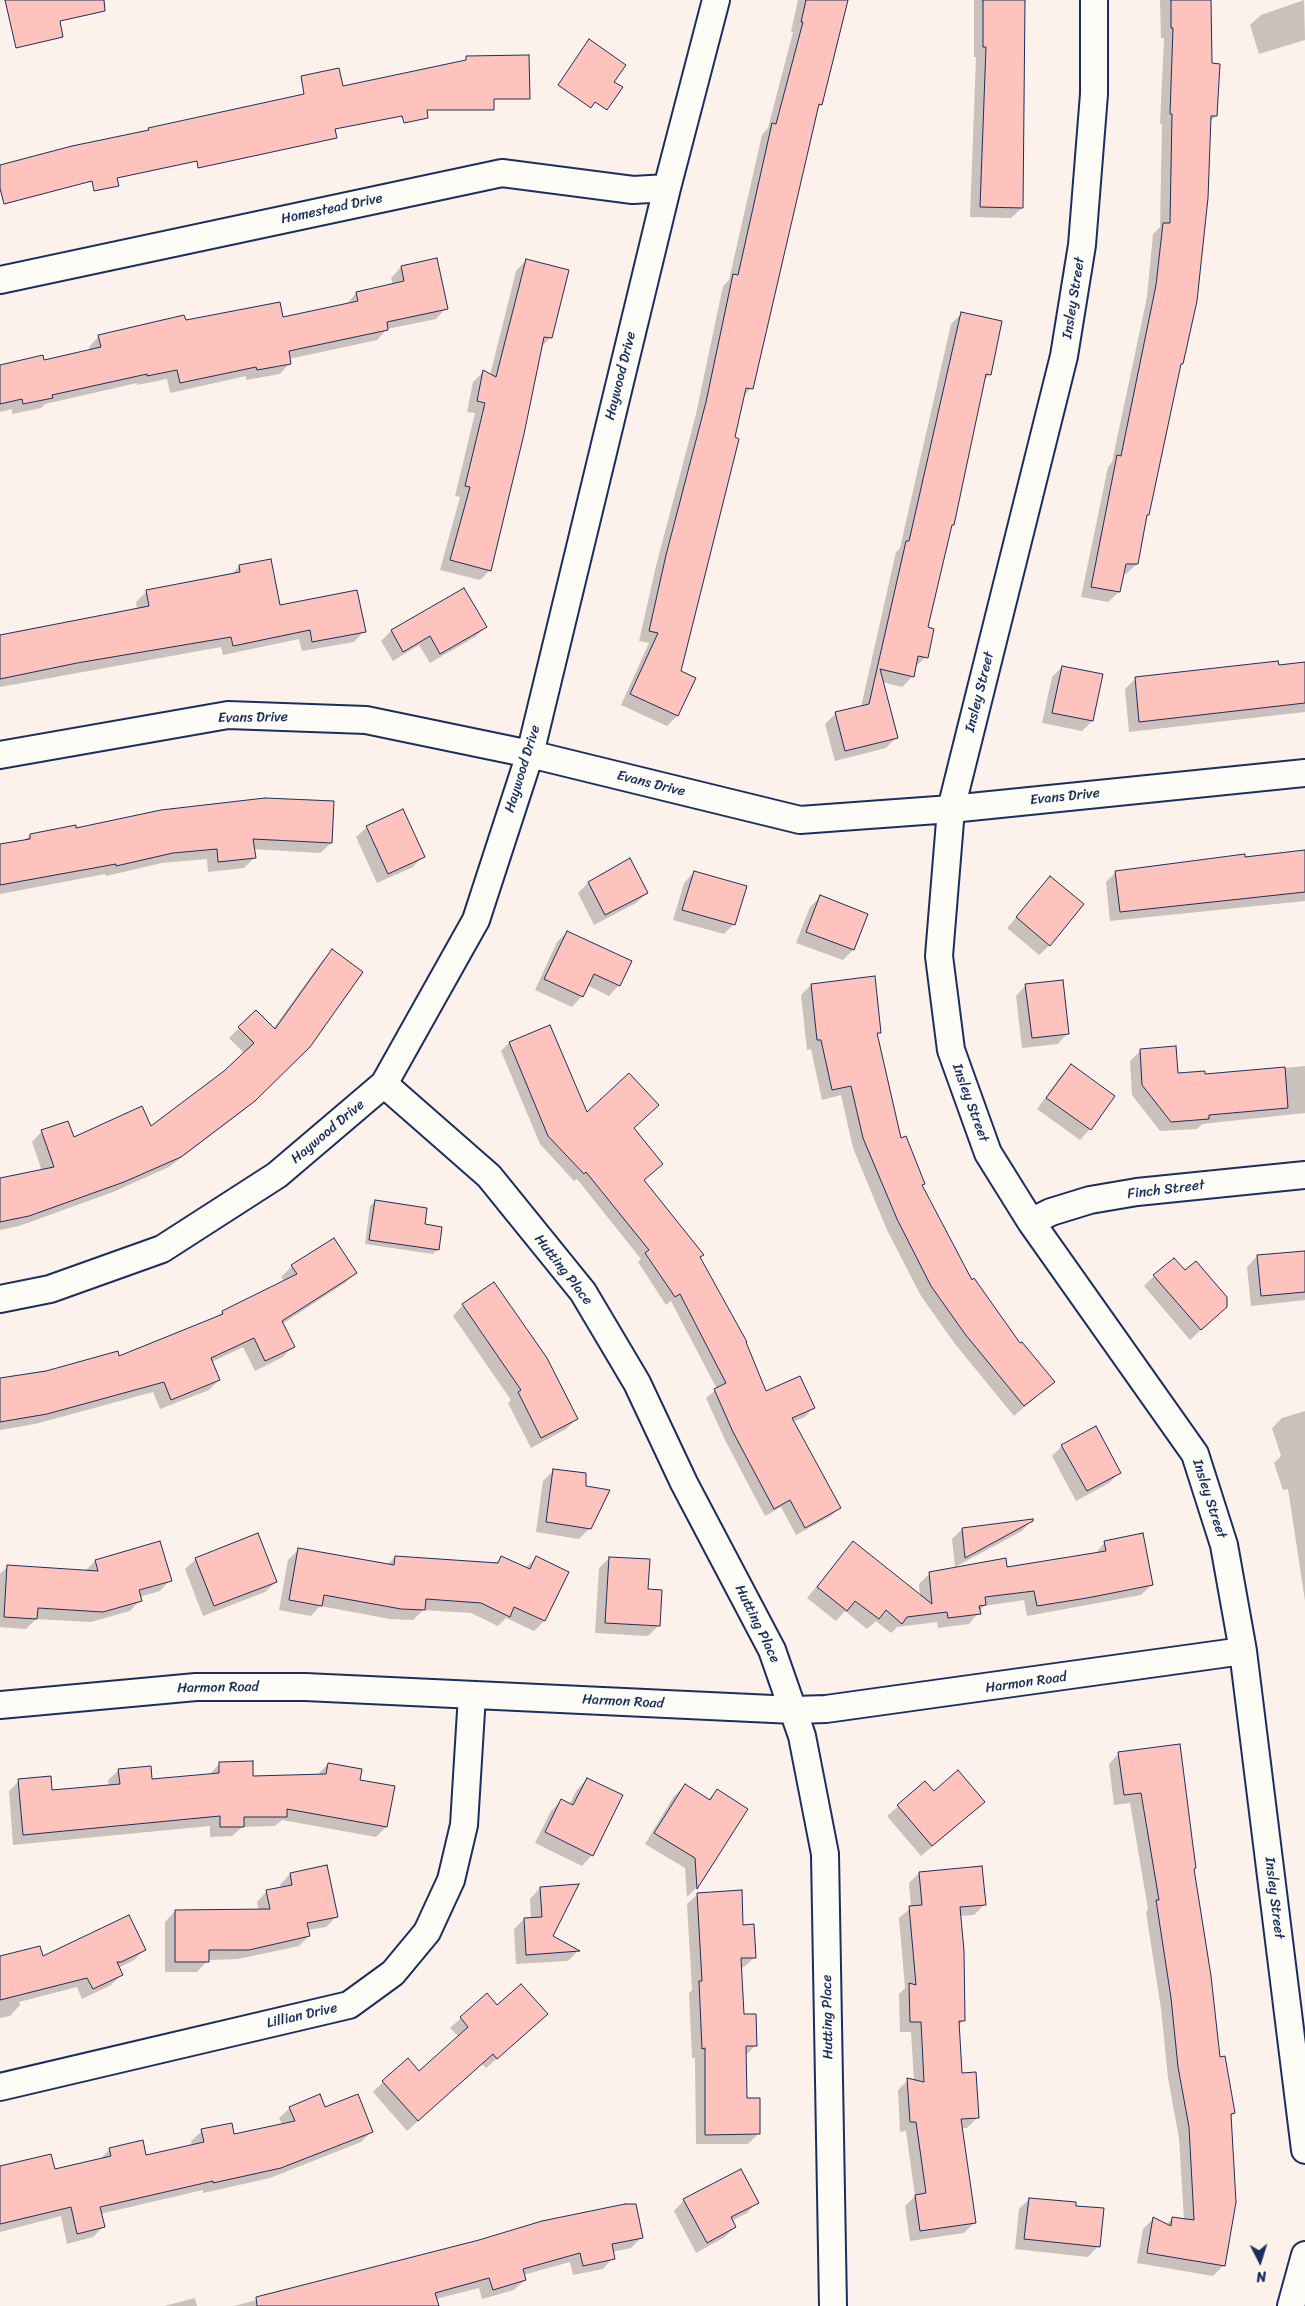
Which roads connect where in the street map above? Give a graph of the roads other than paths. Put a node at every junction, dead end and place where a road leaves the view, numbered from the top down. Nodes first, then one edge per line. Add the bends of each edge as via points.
1 (716, 0) edge
2 (1094, 0) edge
3 (666, 188) junction
4 (0, 280) edge
5 (0, 754) edge
6 (530, 754) junction
7 (1305, 773) edge
8 (951, 809) junction
9 (384, 1084) junction
10 (1305, 1175) edge
11 (1031, 1222) junction
12 (0, 1299) edge
13 (1243, 1651) junction
14 (472, 1695) junction
15 (0, 1705) edge
16 (794, 1710) junction
17 (0, 2087) edge
18 (1305, 2150) edge
19 (1305, 2255) edge
20 (833, 2306) edge
21 (1292, 2306) edge

1 - 3 street, Haywood Drive
2 - 8 street, Insley Street via 1094,94 1082,245 1064,356
3 - 4 street, Homestead Drive via 633,190 502,173
3 - 6 street, Haywood Drive
5 - 6 street, Evans Drive via 228,716 366,720
6 - 8 street, Evans Drive via 800,820
6 - 9 street, Haywood Drive via 476,920
7 - 8 street, Evans Drive
8 - 11 street, Insley Street via 939,956 951,1050 988,1153
9 - 12 street, Haywood Drive via 277,1175 162,1249 50,1289
9 - 16 street, Hutting Place via 489,1176 583,1292 637,1383 684,1483 772,1650
10 - 11 street, Finch Street via 1090,1200
11 - 13 street, Insley Street via 1195,1454 1224,1545
13 - 16 street, Harmon Road via 841,1708
13 - 18 street, Insley Street
14 - 15 street, Harmon Road via 305,1687 196,1687
14 - 16 street, Harmon Road
14 - 17 street, Lillian Drive via 464,1825 451,1880 427,1932 393,1973 349,2005
16 - 20 street, Hutting Place via 825,1854
19 - 21 street

